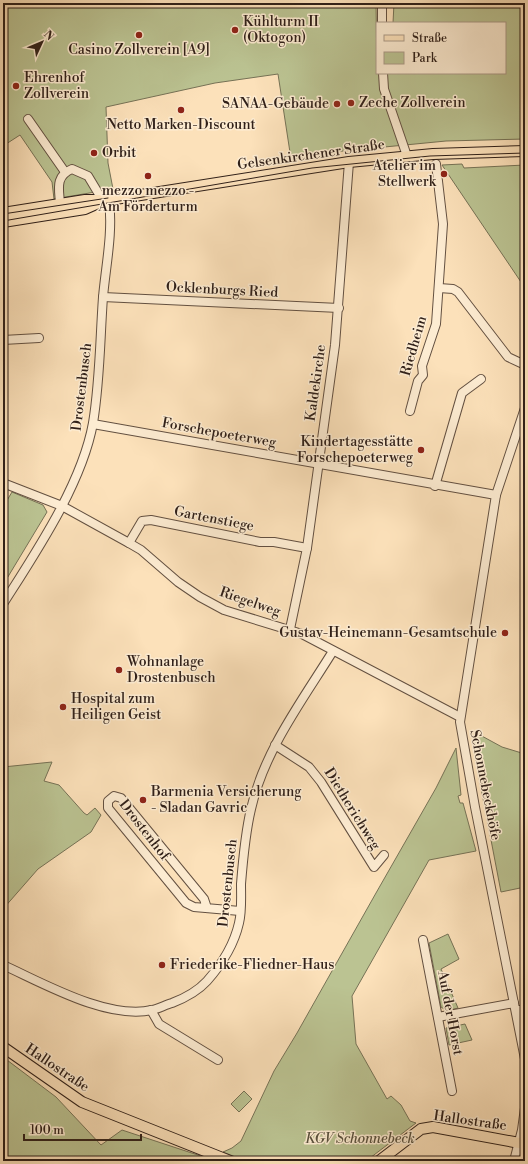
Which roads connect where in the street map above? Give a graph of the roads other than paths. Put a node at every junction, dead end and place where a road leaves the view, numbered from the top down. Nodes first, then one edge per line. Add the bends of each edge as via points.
1 (382, 3) edge
2 (382, 22) edge
3 (383, 74) edge
4 (28, 119) dead end
5 (525, 151) edge
6 (407, 156) junction
7 (349, 162) junction
8 (436, 164) dead end
9 (65, 172) junction
10 (106, 201) junction
11 (60, 203) junction
12 (3, 213) edge
13 (3, 222) edge
14 (438, 288) junction
15 (103, 297) junction
16 (339, 308) junction
17 (39, 338) dead end
18 (3, 340) edge
19 (525, 365) edge
20 (481, 379) dead end
21 (525, 408) edge
22 (410, 411) dead end
23 (93, 424) junction
24 (318, 463) junction
25 (3, 483) edge
26 (435, 486) junction
27 (496, 495) junction
28 (62, 506) junction
29 (129, 543) junction
30 (306, 548) junction
31 (3, 604) edge
32 (290, 629) junction
33 (333, 651) junction
34 (460, 717) junction
35 (275, 745) junction
36 (384, 855) dead end
37 (207, 908) junction
38 (240, 911) junction
39 (423, 940) dead end
40 (3, 965) edge
41 (515, 1007) junction
42 (151, 1010) junction
43 (525, 1010) edge
44 (438, 1017) junction
45 (3, 1047) edge
46 (525, 1059) edge
47 (218, 1060) dead end
48 (452, 1091) dead end
49 (525, 1108) edge
50 (522, 1143) edge
51 (230, 1161) edge
52 (379, 1161) edge
53 (514, 1161) edge

1 - 2 street
3 - 6 street via 384,89
4 - 9 street
5 - 6 main road, Gelsenkirchener Straße
6 - 7 main road, Gelsenkirchener Straße
7 - 10 main road, Gelsenkirchener Straße
7 - 16 street, Kaldekirche
8 - 14 street, Riedheim via 444,224
9 - 10 street via 76,169 88,176
9 - 11 street via 58,182
10 - 11 main road, Gelsenkirchener Straße
10 - 13 main road, Gelsenkirchener Straße via 85,209
10 - 15 street, Drostenbusch via 111,226
11 - 12 main road, Gelsenkirchener Straße
14 - 19 street via 458,292 508,357
14 - 22 street, Riedheim via 436,324 422,366 423,375 418,381
15 - 16 street, Ocklenburgs Ried
15 - 23 street, Drostenbusch via 101,353
16 - 24 street, Kaldekirche
17 - 18 street
20 - 26 street via 462,392
21 - 27 street, Schonnebeckhöfe
23 - 24 street, Forschepoeterweg
23 - 28 street, Drostenbusch via 81,467
24 - 26 street, Forschepoeterweg
24 - 30 street, Kaldekirche
25 - 28 street, Riegelweg
26 - 27 street, Forschepoeterweg
27 - 34 street, Schonnebeckhöfe
28 - 29 street, Riegelweg
28 - 31 street, Drostenbusch
29 - 30 street, Gartenstiege via 142,522 151,520
29 - 32 street, Riegelweg via 178,582 224,610 258,622
30 - 32 street, Kaldekirche
32 - 33 street, Riegelweg
33 - 34 street, Riegelweg
33 - 35 street, Drostenbusch
34 - 41 street, Schonnebeckhöfe via 462,740
35 - 36 street, Dietherichweg via 309,767 374,867
35 - 38 street, Drostenbusch via 260,778 251,808 244,845
37 - 37 street, Drostenhof via 200,893 121,798 114,796 108,801 108,808 186,903 194,907
37 - 38 street, Drostenhof
38 - 42 street, Drostenbusch via 235,936 228,953 212,975 200,988 183,999
39 - 44 street, Auf der Horst
40 - 42 street, Drostenbusch via 94,1004 116,1009
41 - 43 street
41 - 44 street
41 - 46 street, Schonnebeckhöfe
42 - 47 street via 159,1024
44 - 48 street, Auf der Horst
45 - 51 main road, Hallostraße via 82,1102
49 - 50 street
50 - 52 main road, Hallostraße via 433,1127 421,1129
50 - 53 street

